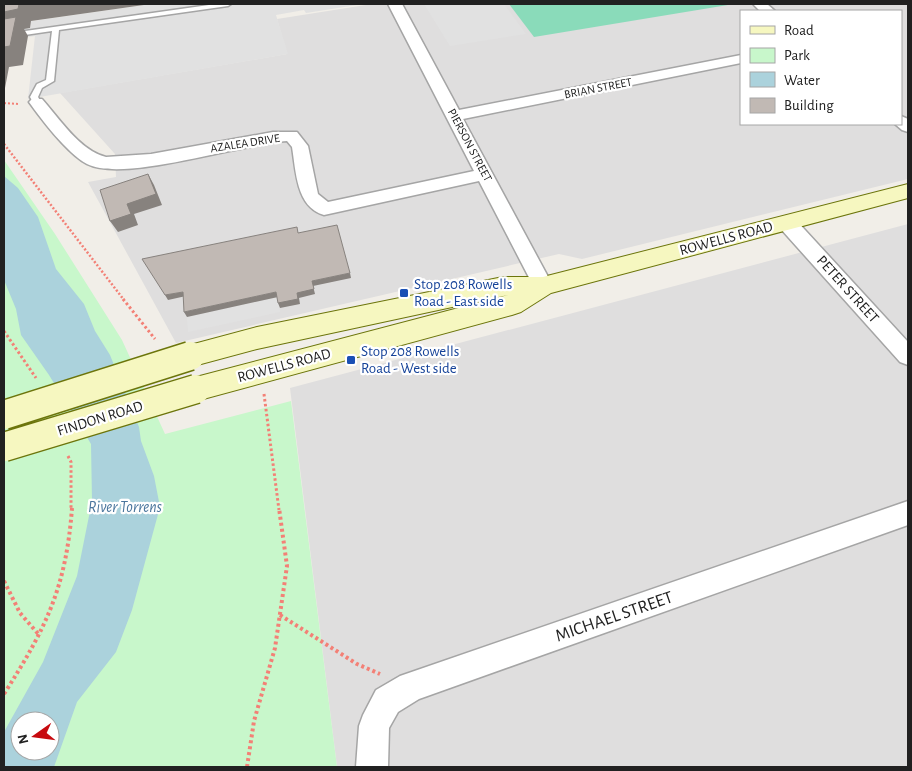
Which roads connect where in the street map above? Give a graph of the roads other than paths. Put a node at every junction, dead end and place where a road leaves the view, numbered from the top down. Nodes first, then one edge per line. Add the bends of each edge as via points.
1 (228, 4) edge
2 (395, 4) edge
3 (56, 28) junction
4 (4, 36) edge
5 (740, 60) edge
6 (37, 102) joint
7 (455, 116) junction
8 (485, 174) junction
9 (908, 191) edge
10 (787, 222) junction
11 (543, 286) junction
12 (190, 356) joint
13 (908, 356) edge
14 (196, 390) joint
15 (4, 415) edge
16 (4, 447) edge
17 (908, 513) edge
18 (372, 767) edge

1 - 3 lane
2 - 7 street, PIERSON STREET
3 - 4 lane
3 - 6 lane via 50,81 36,88 34,97
5 - 7 street, BRIAN STREET
6 - 8 street, AZALEA DRIVE via 94,161 124,164 291,136 300,146 310,196 324,209
7 - 8 street, PIERSON STREET
8 - 11 street, PIERSON STREET
9 - 10 main road, ROWELLS ROAD
10 - 11 main road, ROWELLS ROAD
10 - 13 street, PETER STREET
11 - 12 main road, ROWELLS ROAD via 502,286 257,338
11 - 14 main road, ROWELLS ROAD via 512,305
12 - 15 main road, FINDON ROAD, bridge
14 - 16 main road, FINDON ROAD, bridge
17 - 18 street, MICHAEL STREET via 411,687 387,701 374,726

